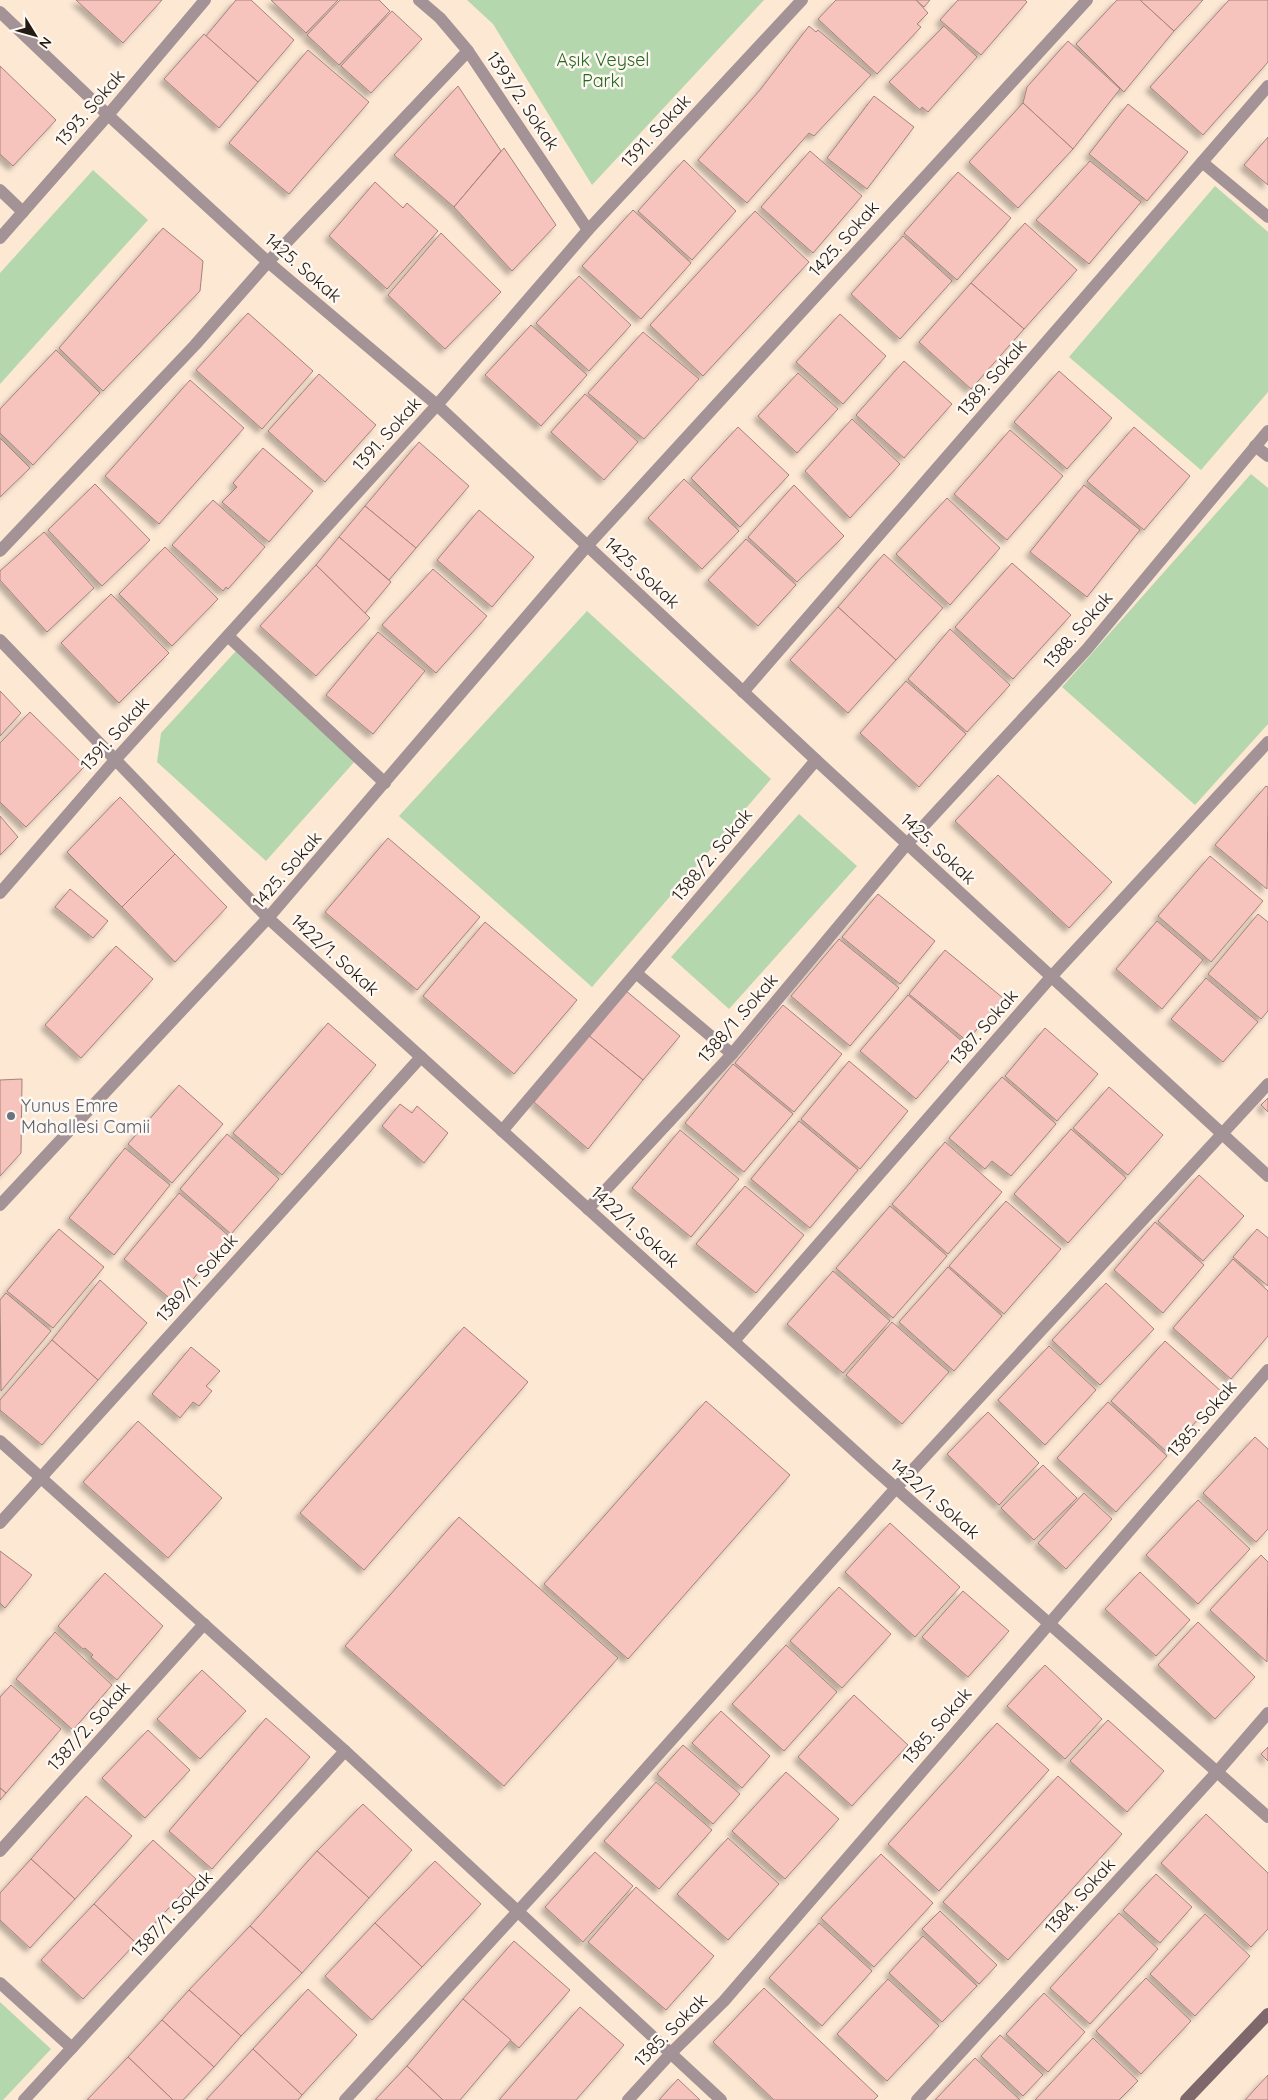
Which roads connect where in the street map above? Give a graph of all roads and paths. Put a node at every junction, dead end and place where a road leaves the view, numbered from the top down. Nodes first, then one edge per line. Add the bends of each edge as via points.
1 (205, 0) edge
2 (419, 0) edge
3 (802, 0) edge
4 (1087, 0) edge
5 (0, 12) edge
6 (468, 51) junction
7 (1268, 86) edge
8 (108, 115) junction
9 (1202, 162) junction
10 (0, 190) edge
11 (23, 212) junction
12 (1268, 217) edge
13 (588, 230) junction
14 (0, 238) edge
15 (268, 262) junction
16 (437, 405) junction
17 (1268, 431) edge
18 (1255, 446) junction
19 (1268, 456) edge
20 (587, 546) junction
21 (0, 551) edge
22 (228, 636) junction
23 (0, 640) edge
24 (743, 692) junction
25 (1268, 742) edge
26 (115, 760) junction
27 (816, 760) junction
28 (385, 783) junction
29 (907, 844) junction
30 (0, 893) edge
31 (268, 918) junction
32 (636, 973) junction
33 (1051, 977) junction
34 (732, 1054) junction
35 (421, 1056) junction
36 (1268, 1084) edge
37 (502, 1131) junction
38 (1223, 1134) junction
39 (1268, 1176) edge
40 (0, 1205) edge
41 (588, 1209) junction
42 (734, 1341) junction
43 (1268, 1370) edge
44 (0, 1442) edge
45 (41, 1478) junction
46 (896, 1488) junction
47 (0, 1524) edge
48 (1048, 1623) junction
49 (204, 1624) junction
50 (1268, 1713) edge
51 (345, 1751) junction
52 (1217, 1772) junction
53 (1268, 1817) edge
54 (0, 1851) edge
55 (518, 1912) junction
56 (0, 1983) edge
57 (1268, 2014) edge
58 (72, 2048) junction
59 (671, 2054) junction
60 (24, 2100) edge
61 (344, 2100) edge
62 (628, 2100) edge
63 (721, 2100) edge
64 (917, 2100) edge
65 (1186, 2100) edge

1 - 8 street, 1393. Sokak
2 - 6 street, 1393/2. Sokak via 440,18
3 - 13 street, 1391. Sokak
4 - 20 street, 1425. Sokak
5 - 8 street, 1425. Sokak
6 - 13 street, 1393/2. Sokak
6 - 15 street
7 - 9 street, 1389. Sokak
8 - 11 street, 1393. Sokak
8 - 15 street, 1425. Sokak
9 - 12 street
9 - 24 street, 1389. Sokak
10 - 11 street
11 - 14 street, 1393. Sokak
13 - 16 street, 1391. Sokak
15 - 16 street, 1425. Sokak
15 - 21 street
16 - 20 street, 1425. Sokak
16 - 22 street, 1391. Sokak
17 - 18 street, 1388. Sokak
18 - 19 street
18 - 29 street, 1388. Sokak via 1087,649
20 - 24 street, 1425. Sokak
20 - 28 street, 1425. Sokak
22 - 26 street, 1391. Sokak
22 - 28 street
23 - 26 street, 1422/1. Sokak
24 - 27 street, 1425. Sokak
25 - 33 street, 1387. Sokak
26 - 30 street, 1391. Sokak
26 - 31 street, 1422/1. Sokak
27 - 29 street, 1425. Sokak
27 - 32 street, 1388/2. Sokak
28 - 31 street, 1425. Sokak
29 - 33 street, 1425. Sokak
29 - 34 street, 1388/1 .Sokak
31 - 35 street, 1422/1. Sokak
31 - 40 street, 1425. Sokak
32 - 34 street
32 - 37 street, 1388/2. Sokak
33 - 38 street, 1425. Sokak
33 - 42 street, 1387. Sokak
34 - 41 street, 1388/1 .Sokak
35 - 37 street, 1422/1. Sokak
35 - 45 street, 1389/1. Sokak
36 - 38 street
37 - 41 street, 1422/1. Sokak
38 - 39 street, 1425. Sokak
38 - 46 street
41 - 42 street, 1422/1. Sokak
42 - 46 street, 1422/1. Sokak
43 - 48 street, 1385. Sokak
44 - 45 street
45 - 47 street, 1389/1. Sokak
45 - 49 street
46 - 48 street, 1422/1. Sokak
46 - 55 street
48 - 52 street, 1422/1. Sokak
48 - 59 street, 1385. Sokak via 724,2001
49 - 51 street
49 - 54 street, 1387/2. Sokak
50 - 52 street, 1384. Sokak
51 - 55 street
51 - 58 street, 1387/1. Sokak
52 - 53 street, 1422/1. Sokak
52 - 64 street, 1384. Sokak
55 - 59 street
55 - 61 street
56 - 58 street
57 - 65 main road
58 - 60 street, 1387/1. Sokak
59 - 62 street, 1385. Sokak
59 - 63 street

